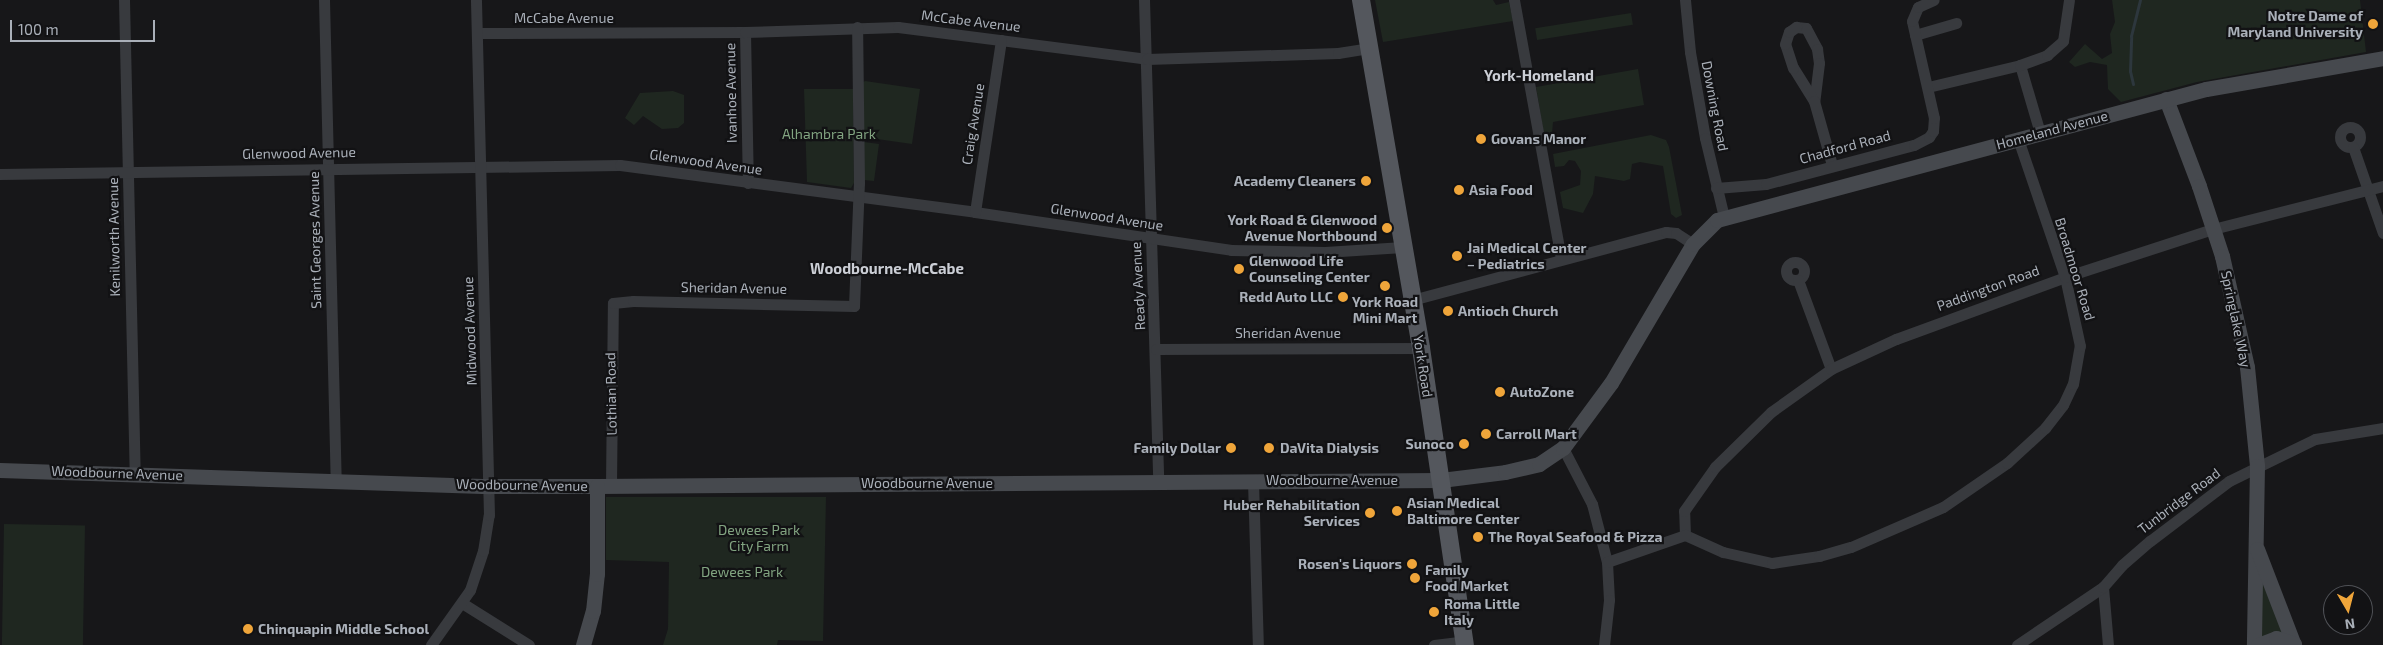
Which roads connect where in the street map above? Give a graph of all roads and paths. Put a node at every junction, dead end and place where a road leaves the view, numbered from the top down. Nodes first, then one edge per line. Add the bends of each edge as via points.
1 (124, 0) edge
2 (324, 0) edge
3 (476, 0) edge
4 (1144, 0) edge
5 (1361, 0) edge
6 (1514, 0) edge
7 (1685, 0) edge
8 (1934, 0) edge
9 (2069, 0) edge
10 (1920, 2) edge
11 (1956, 23) dead end
12 (857, 27) junction
13 (745, 32) junction
14 (477, 33) junction
15 (1915, 35) junction
16 (1001, 40) junction
17 (1369, 48) junction
18 (2383, 58) edge
19 (1147, 59) junction
20 (2020, 65) junction
21 (1928, 87) junction
22 (2166, 99) junction
23 (1814, 101) junction
24 (2040, 133) junction
25 (2018, 139) junction
26 (2353, 147) dead end
27 (480, 165) junction
28 (1832, 165) junction
29 (328, 168) junction
30 (128, 172) junction
31 (0, 174) edge
32 (748, 183) junction
33 (2383, 186) edge
34 (1716, 188) junction
35 (2366, 190) junction
36 (857, 197) junction
37 (975, 212) junction
38 (1724, 217) junction
39 (2213, 229) junction
40 (2383, 233) edge
41 (1150, 237) junction
42 (1693, 244) junction
43 (1403, 247) junction
44 (1561, 259) junction
45 (2065, 277) junction
46 (1798, 280) dead end
47 (1412, 300) junction
48 (613, 303) joint
49 (1420, 348) junction
50 (1156, 349) junction
51 (1831, 369) junction
52 (2383, 428) edge
53 (1563, 448) junction
54 (2256, 466) junction
55 (0, 470) edge
56 (135, 473) junction
57 (336, 479) junction
58 (1441, 480) junction
59 (1253, 481) junction
60 (1158, 482) junction
61 (604, 485) junction
62 (490, 486) junction
63 (1685, 535) junction
64 (2257, 550) junction
65 (1607, 562) junction
66 (2103, 587) junction
67 (462, 603) junction
68 (1465, 643) edge
69 (431, 645) edge
70 (528, 645) edge
71 (583, 645) edge
72 (1258, 645) edge
73 (1434, 645) edge
74 (1604, 645) edge
75 (2017, 645) edge
76 (2108, 645) edge
77 (2256, 645) edge
78 (2294, 645) edge

1 - 30 street, Kenilworth Avenue
2 - 29 street, Saint Georges Avenue
3 - 14 street, Midwood Avenue
4 - 19 street, Ready Avenue
5 - 17 main road, York Road
6 - 44 street
7 - 34 street, Downing Road via 1690,52
8 - 10 street
9 - 20 street via 2063,41 2047,55
10 - 15 street via 1912,16
11 - 15 street
12 - 13 street, McCabe Avenue
12 - 16 street, McCabe Avenue via 898,27
12 - 36 street
13 - 14 street, McCabe Avenue
13 - 32 street, Ivanhoe Avenue
14 - 27 street, Midwood Avenue
15 - 21 street
16 - 19 street, McCabe Avenue
16 - 37 street, Craig Avenue
17 - 19 street, McCabe Avenue via 1338,53
17 - 43 main road, York Road
18 - 22 street, Homeland Avenue
19 - 41 street, Ready Avenue
20 - 21 street
20 - 24 street
21 - 28 street, Chadford Road via 1934,123 1929,137 1914,145
22 - 24 street, Homeland Avenue
22 - 39 street, Springlake Way
23 - 23 street via 1817,49 1806,28 1796,27 1789,32 1785,44 1793,68
23 - 28 street
24 - 25 street, Homeland Avenue
25 - 38 street, Homeland Avenue
25 - 45 street, Broadmoor Road
26 - 35 street
27 - 29 street, Glenwood Avenue
27 - 32 street, Glenwood Avenue via 620,165
27 - 62 street, Midwood Avenue
28 - 34 street, Chadford Road via 1766,184
29 - 30 street, Glenwood Avenue
29 - 57 street, Saint Georges Avenue
30 - 31 street, Glenwood Avenue
30 - 56 street, Kenilworth Avenue
32 - 36 street, Glenwood Avenue
33 - 35 street, Paddington Road
34 - 38 street, Downing Road
35 - 39 street, Paddington Road
35 - 40 street
36 - 37 street, Glenwood Avenue
36 - 48 street, Sheridan Avenue via 854,306
37 - 41 street, Glenwood Avenue
38 - 42 street, Woodbourne Avenue via 1711,224
39 - 45 street, Paddington Road
39 - 54 street, Springlake Way via 2229,281 2247,367
41 - 43 street, Glenwood Avenue via 1268,252 1352,252
41 - 50 street, Ready Avenue
42 - 44 street via 1676,233 1666,232
42 - 53 street, Woodbourne Avenue via 1611,383
43 - 47 main road, York Road
44 - 47 street
45 - 51 street, Paddington Road via 1896,339
45 - 63 street, Broadmoor Road via 2080,346 2073,384 2063,405 2045,428 1975,487 1898,529 1850,547 1802,559 1757,561 1707,547
46 - 51 street
47 - 49 main road, York Road
48 - 61 street, Lothian Road
49 - 50 street, Sheridan Avenue
49 - 58 main road, York Road
50 - 60 street, Ready Avenue
51 - 63 street, Paddington Road via 1771,412 1715,467 1684,511
52 - 54 street, Tunbridge Road via 2315,439
53 - 58 street, Woodbourne Avenue via 1539,464 1520,469
53 - 65 street via 1592,504
54 - 64 street, Springlake Way
54 - 66 street, Tunbridge Road via 2176,519 2122,565
55 - 56 street, Woodbourne Avenue
56 - 57 street, Woodbourne Avenue
57 - 62 street, Woodbourne Avenue
58 - 59 street, Woodbourne Avenue
58 - 68 main road, York Road
59 - 60 street, Woodbourne Avenue
59 - 72 street
60 - 61 street, Woodbourne Avenue
61 - 62 street, Woodbourne Avenue
61 - 71 street, Lothian Road via 593,612
62 - 67 street, Midwood Avenue via 484,552
63 - 65 street
64 - 77 street, Springlake Way via 2253,579
64 - 78 street, Springlake Way
65 - 74 street via 1609,600
66 - 75 street, Tunbridge Road
66 - 76 street
67 - 69 street, Midwood Avenue
67 - 70 street
68 - 73 street
77 - 78 street via 2276,638

